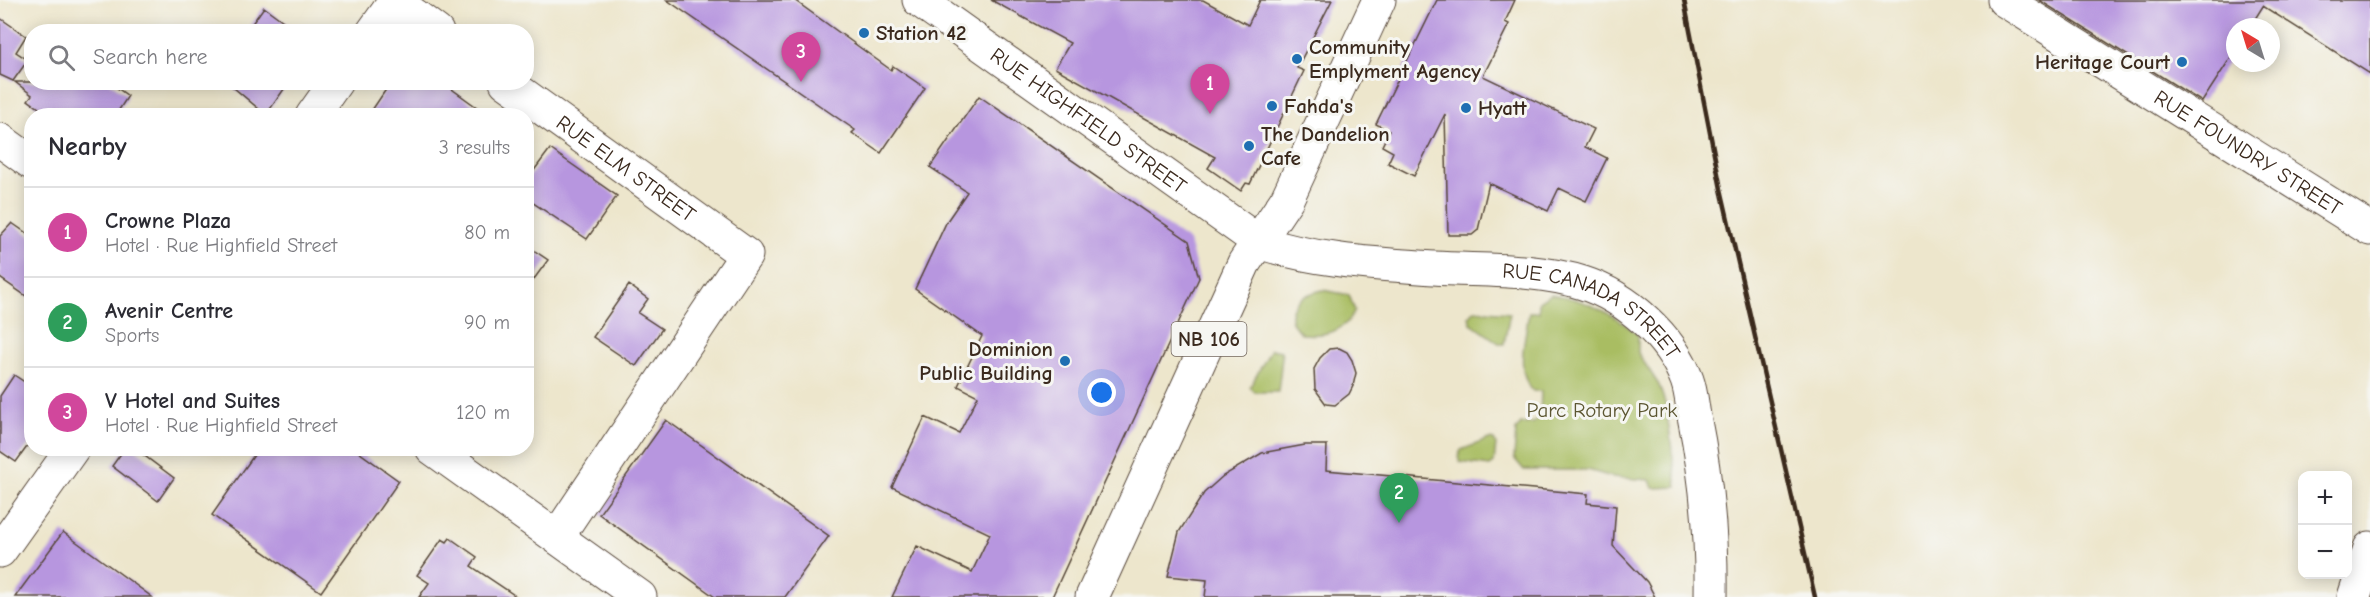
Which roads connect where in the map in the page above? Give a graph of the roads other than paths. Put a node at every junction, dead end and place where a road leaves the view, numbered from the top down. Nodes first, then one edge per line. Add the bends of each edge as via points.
1 (395, 0) edge
2 (919, 0) edge
3 (1379, 0) edge
4 (2008, 1) edge
5 (378, 24) edge
6 (426, 24) edge
7 (330, 90) edge
8 (517, 90) edge
9 (318, 108) edge
10 (0, 140) edge
11 (24, 157) edge
12 (2370, 229) edge
13 (1259, 242) junction
14 (67, 456) edge
15 (443, 456) edge
16 (556, 537) junction
17 (2370, 548) edge
18 (0, 551) edge
19 (640, 597) edge
20 (1092, 597) edge
21 (1711, 597) edge
22 (2354, 597) edge

1 - 5 street
1 - 6 street
2 - 13 street, RUE HIGHFIELD STREET
3 - 13 street, NB 106 via 1287,199
4 - 12 street, RUE FOUNDRY STREET
7 - 9 street
8 - 16 street, RUE ELM STREET via 746,255
10 - 11 street
13 - 20 street, NB 106 via 1244,263
13 - 21 street, RUE CANADA STREET via 1296,255 1537,275 1583,283 1610,294 1637,314 1666,344 1686,380 1706,496
14 - 18 street
15 - 16 street
16 - 19 street
17 - 22 street

